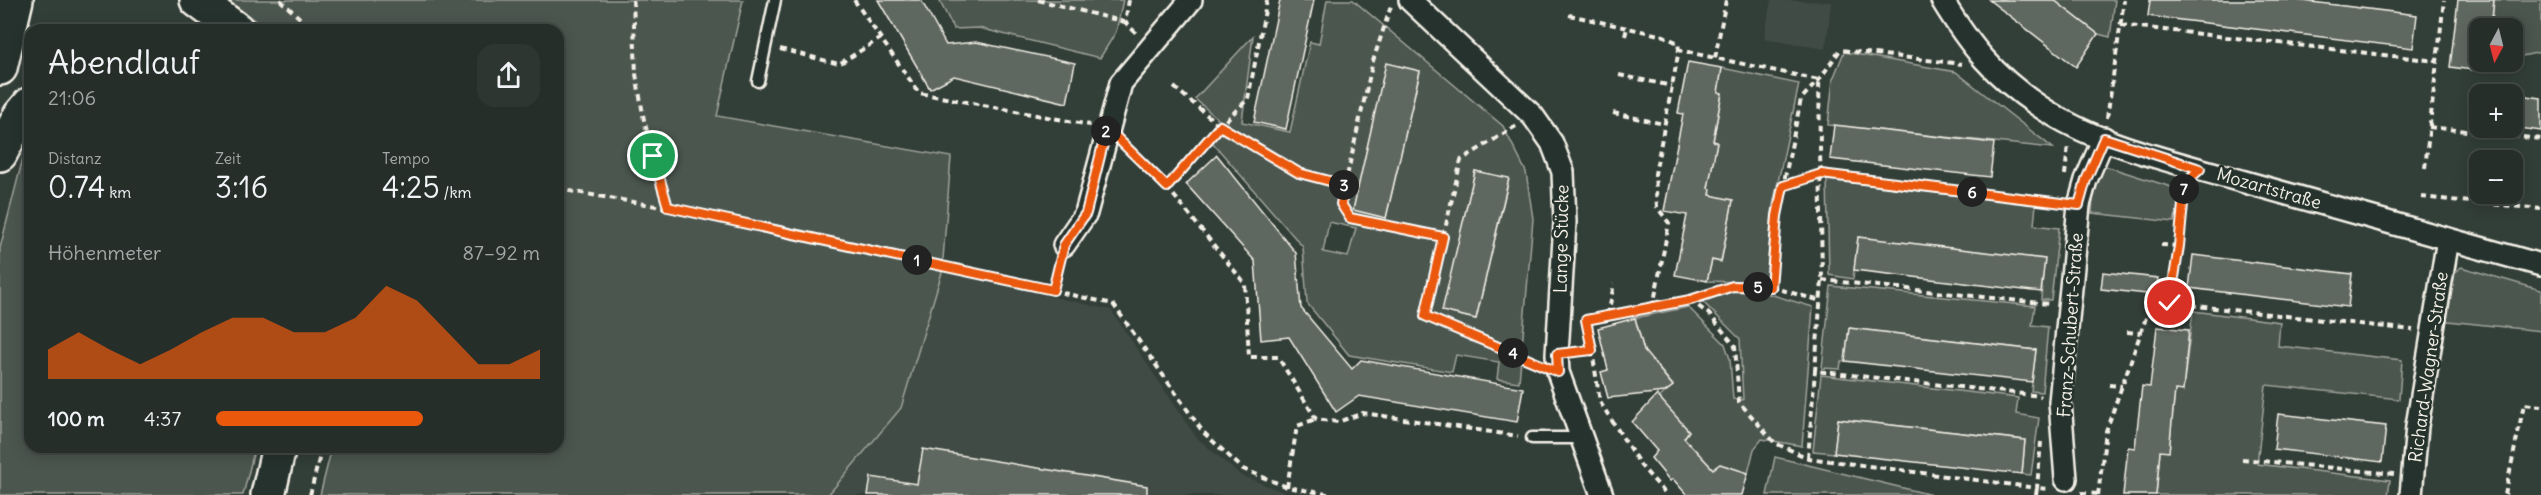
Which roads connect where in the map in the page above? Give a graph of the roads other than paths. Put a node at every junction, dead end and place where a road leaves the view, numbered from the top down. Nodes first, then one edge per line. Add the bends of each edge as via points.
1 (16, 0) edge
2 (197, 0) edge
3 (776, 0) edge
4 (1191, 0) edge
5 (1410, 0) edge
6 (1942, 0) edge
7 (229, 24) edge
8 (0, 68) edge
9 (758, 81) dead end
10 (24, 111) edge
11 (2104, 138) junction
12 (0, 154) edge
13 (2448, 239) junction
14 (1064, 245) road end
15 (2541, 265) edge
16 (1532, 438) road end
17 (1582, 438) junction
18 (278, 453) edge
19 (2066, 479) dead end
20 (267, 495) edge
21 (1602, 495) edge
22 (2411, 495) edge

1 - 8 highway
2 - 7 highway
3 - 9 lane
4 - 14 street via 1121,83 1086,213
5 - 17 street, Lange Stücke via 1533,116 1552,143 1563,172 1565,222 1557,363
6 - 11 street, Mozartstraße via 1990,68 2039,107
10 - 12 highway
11 - 13 street, Mozartstraße
11 - 19 street, Franz-Schubert-Straße via 2079,205 2060,402
13 - 15 street, Mozartstraße
13 - 22 street, Richard-Wagner-Straße via 2417,426
16 - 17 lane
17 - 21 street, Lange Stücke
18 - 20 highway

